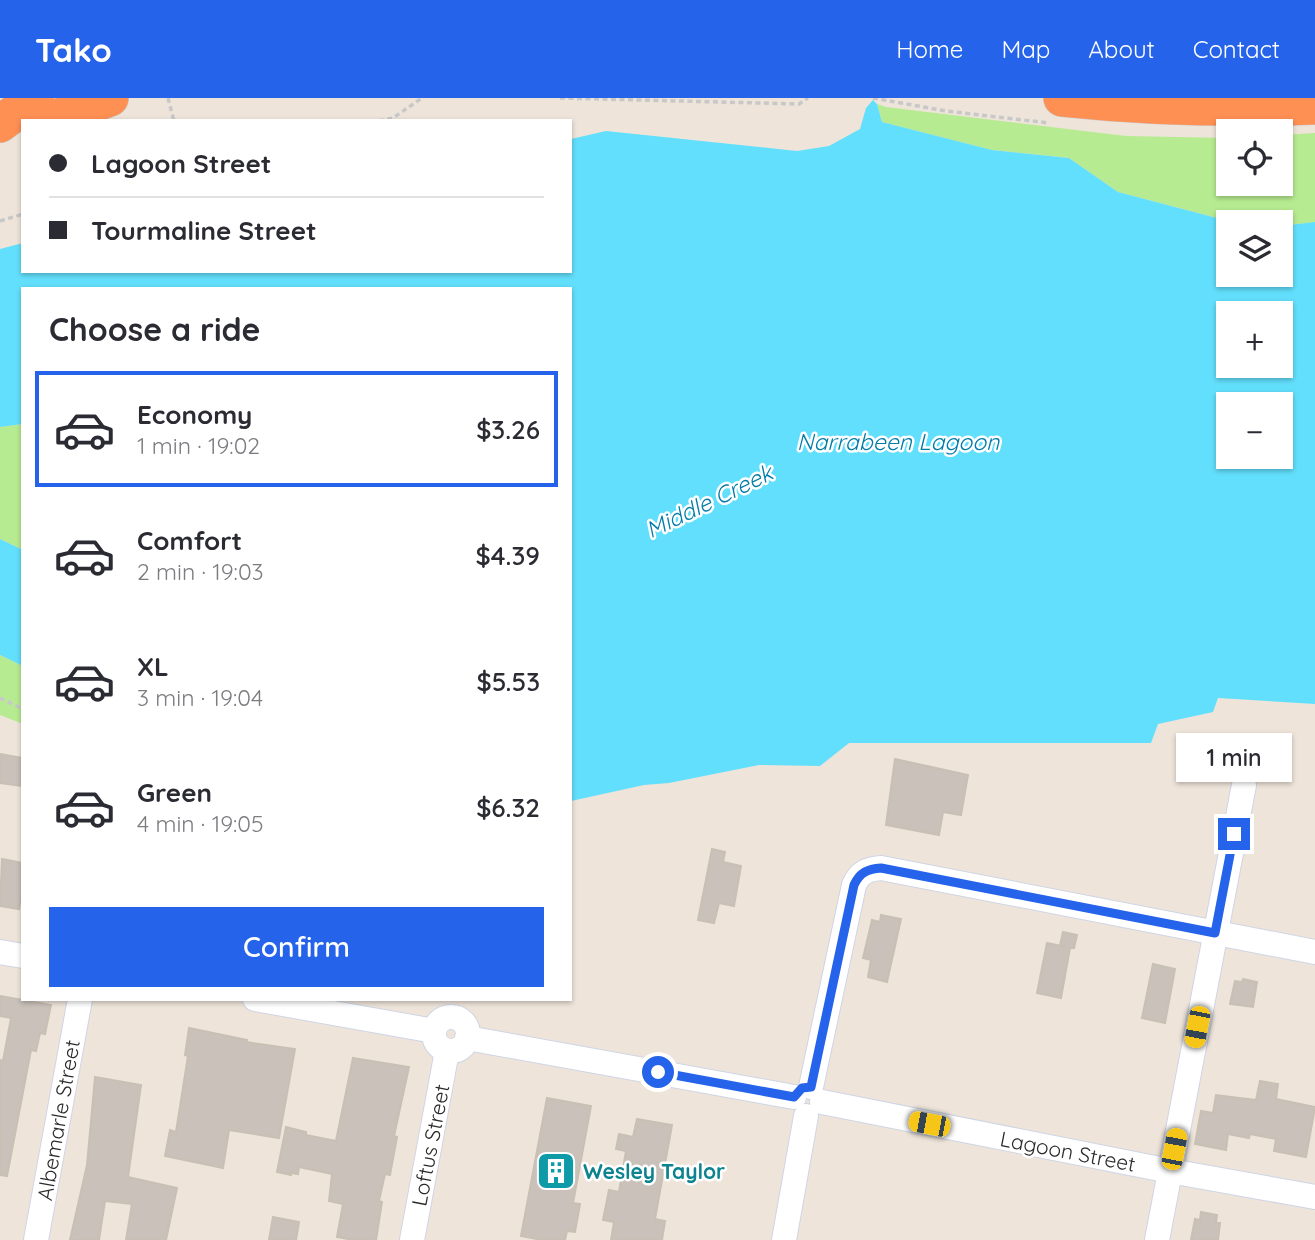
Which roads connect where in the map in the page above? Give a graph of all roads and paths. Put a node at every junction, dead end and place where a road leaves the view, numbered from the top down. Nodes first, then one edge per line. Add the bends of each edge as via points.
1 (35, 98) edge
2 (110, 98) edge
3 (168, 98) edge
4 (422, 98) edge
5 (560, 98) edge
6 (808, 98) edge
7 (873, 98) edge
8 (1062, 98) edge
9 (885, 99) edge
10 (1315, 106) edge
11 (53, 119) edge
12 (173, 119) edge
13 (388, 119) edge
14 (0, 124) edge
15 (21, 133) edge
16 (0, 141) edge
17 (21, 215) edge
18 (0, 221) edge
19 (0, 698) edge
20 (21, 708) edge
21 (1244, 785) dead end
22 (1215, 933) junction
23 (0, 952) edge
24 (1315, 952) edge
25 (21, 956) edge
26 (80, 1001) edge
27 (269, 1001) edge
28 (452, 1027) edge
29 (808, 1101) junction
30 (1170, 1171) junction
31 (1315, 1197) edge
32 (36, 1240) edge
33 (412, 1240) edge
34 (784, 1240) edge
35 (1157, 1240) edge

1 - 14 highway
2 - 11 highway
3 - 12 path
4 - 13 path
5 - 6 path via 799,104
7 - 9 path
8 - 10 highway via 1183,108
15 - 16 highway
17 - 18 path
19 - 20 path
21 - 22 street
22 - 24 street
22 - 29 street via 881,868 863,873 854,885
22 - 30 street
23 - 25 street
26 - 32 street, Albemarle Street
27 - 28 street, Lagoon Street
28 - 29 street, Lagoon Street
28 - 33 street, Loftus Street
29 - 30 street, Lagoon Street
29 - 34 street
30 - 31 street, Lagoon Street
30 - 35 street

